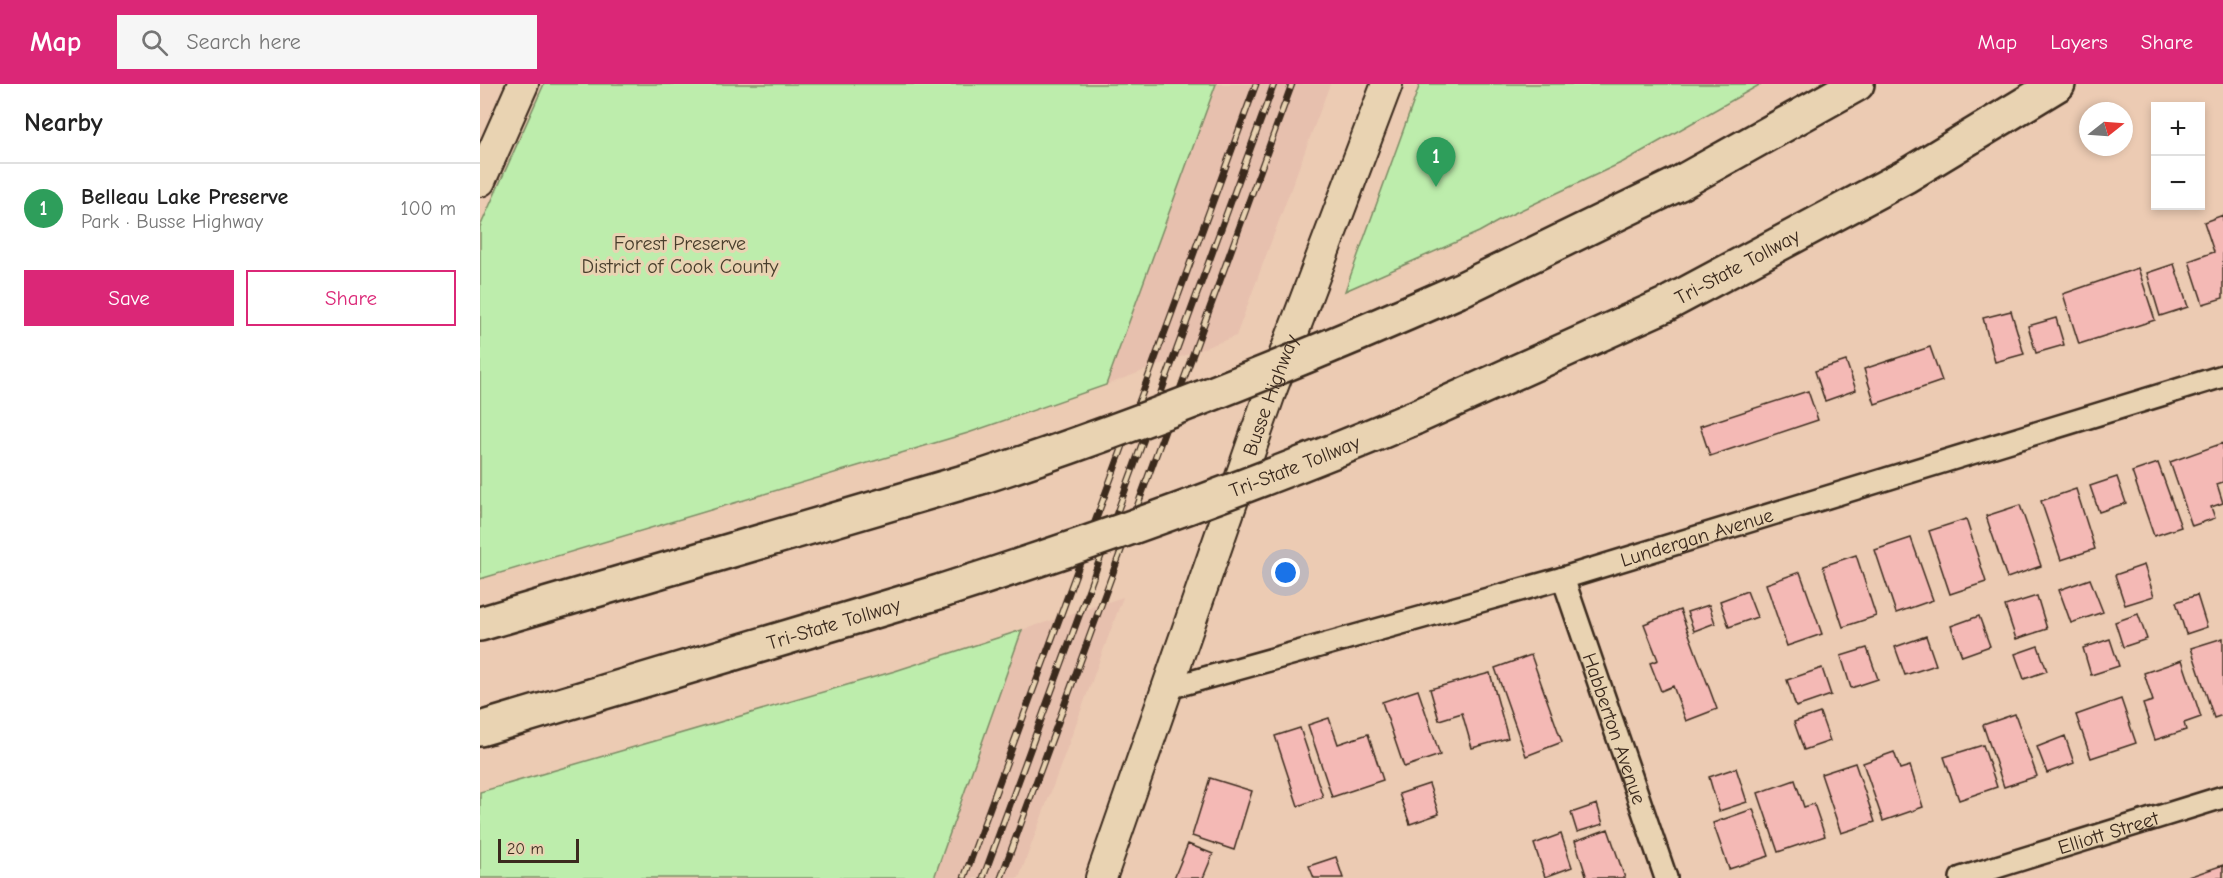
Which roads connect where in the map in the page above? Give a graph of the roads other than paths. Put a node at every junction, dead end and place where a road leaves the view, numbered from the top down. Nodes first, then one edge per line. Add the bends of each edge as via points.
1 (523, 84) edge
2 (1387, 84) edge
3 (1857, 84) edge
4 (2058, 84) edge
5 (480, 181) edge
6 (2223, 376) edge
7 (1563, 578) junction
8 (480, 624) edge
9 (1169, 688) junction
10 (480, 729) edge
11 (2223, 796) edge
12 (1101, 878) edge
13 (1666, 878) edge
14 (1961, 878) edge

1 - 5 main road
2 - 9 main road, Busse Highway via 1269,396
3 - 8 highway, bridge via 1677,184 1458,291 1215,393 1085,443 981,477
4 - 10 highway, Tri-State Tollway, bridge via 1906,176 1665,305 1304,464 1046,558
6 - 7 street, Lundergan Avenue
7 - 9 street, Lundergan Avenue
7 - 13 street, Habberton Avenue
9 - 12 main road, Busse Highway
11 - 14 street, Elliott Street

